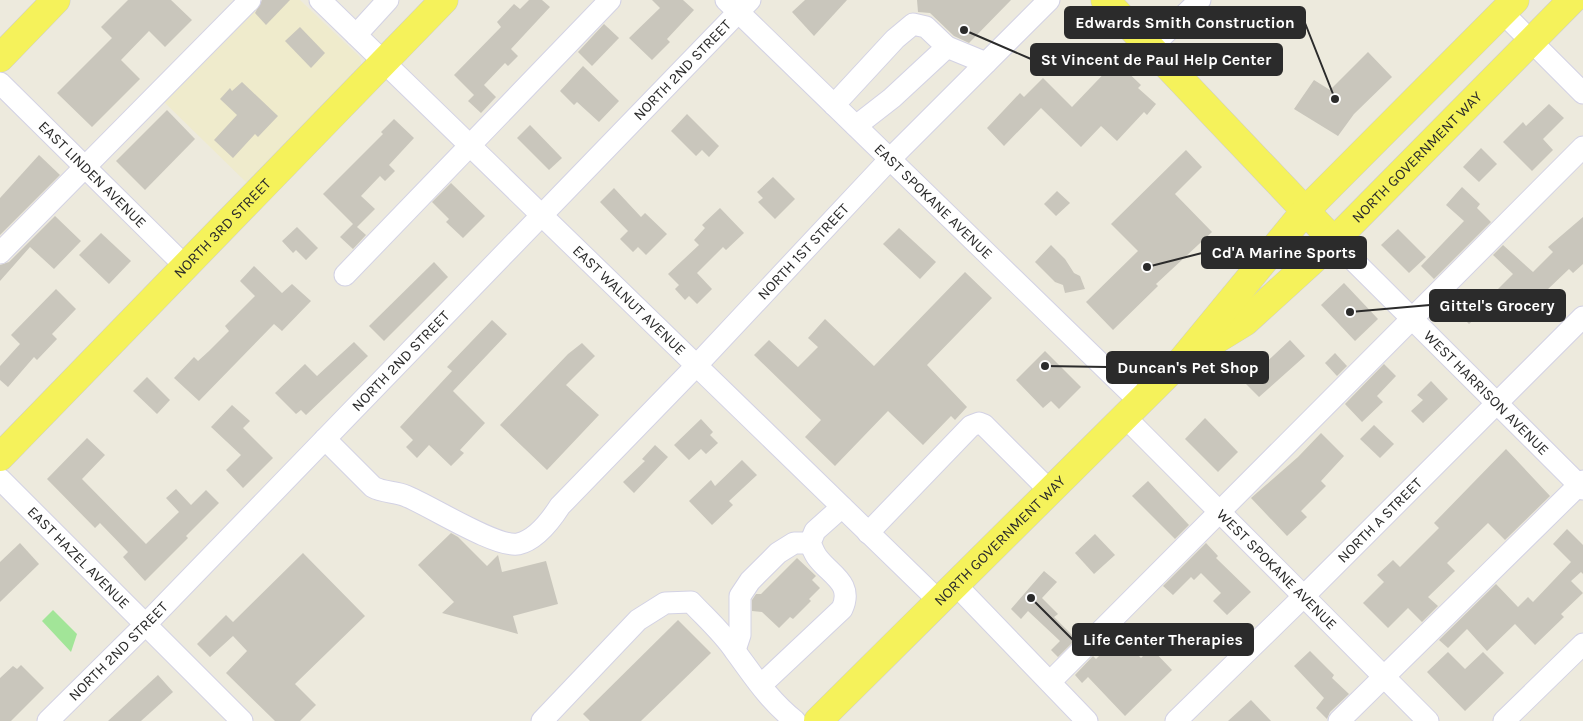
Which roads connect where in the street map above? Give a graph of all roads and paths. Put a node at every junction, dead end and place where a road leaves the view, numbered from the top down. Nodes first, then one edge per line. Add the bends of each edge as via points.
1 (56, 0) edge
2 (250, 0) edge
3 (320, 0) edge
4 (388, 0) edge
5 (444, 0) edge
6 (610, 0) edge
7 (1049, 0) edge
8 (1105, 0) edge
9 (1200, 0) edge
10 (1564, 3) edge
11 (738, 4) edge
12 (1509, 6) edge
13 (356, 35) junction
14 (1532, 43) junction
15 (947, 47) junction
16 (1151, 47) junction
17 (0, 58) edge
18 (384, 61) junction
19 (986, 63) junction
20 (0, 83) edge
21 (1583, 93) edge
22 (834, 105) junction
23 (856, 126) junction
24 (469, 144) junction
25 (1583, 148) edge
26 (890, 160) junction
27 (85, 167) junction
28 (1305, 211) junction
29 (542, 215) junction
30 (1334, 241) junction
31 (0, 253) edge
32 (185, 266) junction
33 (345, 275) dead end
34 (1412, 317) junction
35 (1583, 317) edge
36 (1183, 359) junction
37 (696, 366) junction
38 (1497, 403) junction
39 (1132, 410) junction
40 (325, 440) junction
41 (0, 457) edge
42 (0, 479) edge
43 (1582, 485) edge
44 (1050, 491) junction
45 (842, 507) junction
46 (1221, 513) junction
47 (868, 533) junction
48 (810, 543) junction
49 (947, 593) junction
50 (1303, 597) junction
51 (146, 624) junction
52 (1583, 644) edge
53 (735, 650) junction
54 (1384, 677) junction
55 (1050, 682) junction
56 (761, 685) junction
57 (48, 721) edge
58 (242, 721) edge
59 (542, 721) edge
60 (795, 721) edge
61 (818, 721) edge
62 (1087, 721) edge
63 (1176, 721) edge
64 (1339, 721) edge
65 (1428, 721) edge
66 (1504, 721) edge

1 - 17 main road
2 - 27 street
3 - 13 street, EAST WALNUT AVENUE
4 - 13 street
5 - 18 main road, NORTH 3RD STREET
6 - 24 street
7 - 19 street, NORTH 1ST STREET
8 - 16 main road, WEST HARRISON AVENUE
9 - 16 street
10 - 14 main road, NORTH GOVERNMENT WAY
11 - 22 street, EAST SPOKANE AVENUE
11 - 29 street, NORTH 2ND STREET
12 - 14 street
12 - 28 main road, NORTH GOVERNMENT WAY
13 - 18 street, EAST WALNUT AVENUE
14 - 21 street
14 - 30 main road, NORTH GOVERNMENT WAY
15 - 19 street
15 - 22 street via 926,27 913,24 894,39
15 - 23 street
16 - 28 main road, WEST HARRISON AVENUE
18 - 24 street, EAST WALNUT AVENUE
18 - 32 main road, NORTH 3RD STREET
19 - 26 street, NORTH 1ST STREET
20 - 27 street, EAST LINDEN AVENUE
22 - 23 street, EAST SPOKANE AVENUE
23 - 26 street, EAST SPOKANE AVENUE
24 - 29 street, EAST WALNUT AVENUE
24 - 33 street
25 - 34 street
26 - 37 street, NORTH 1ST STREET
26 - 39 street, EAST SPOKANE AVENUE
27 - 31 street
27 - 32 street, EAST LINDEN AVENUE
28 - 30 main road, WEST HARRISON AVENUE
28 - 36 main road, NORTH GOVERNMENT WAY
29 - 37 street, EAST WALNUT AVENUE
29 - 40 street, NORTH 2ND STREET
30 - 34 street, WEST HARRISON AVENUE
30 - 36 main road, NORTH GOVERNMENT WAY via 1245,322
32 - 41 main road, NORTH 3RD STREET
34 - 38 street, WEST HARRISON AVENUE
34 - 46 street
35 - 38 street, NORTH A STREET
36 - 39 main road, NORTH GOVERNMENT WAY
37 - 40 street, NORTH 1ST STREET via 560,506 544,527 518,544 505,542 406,496 373,487
37 - 45 street, EAST WALNUT AVENUE
38 - 43 street, WEST HARRISON AVENUE
38 - 50 street, NORTH A STREET
39 - 44 main road, NORTH GOVERNMENT WAY
39 - 46 street, WEST SPOKANE AVENUE
40 - 51 street, NORTH 2ND STREET
42 - 51 street, EAST HAZEL AVENUE
43 - 54 street
44 - 47 street via 979,423 972,426
44 - 49 main road, NORTH GOVERNMENT WAY
45 - 47 street, EAST WALNUT AVENUE
45 - 48 street via 815,531
46 - 50 street, WEST SPOKANE AVENUE
46 - 55 street
47 - 49 street, EAST WALNUT AVENUE
48 - 53 street via 794,543 778,553 750,581 740,596 740,635
48 - 56 street via 817,557 840,580 846,600 842,609
49 - 55 street, EAST WALNUT AVENUE
49 - 61 main road, NORTH GOVERNMENT WAY
50 - 54 street, WEST SPOKANE AVENUE
50 - 63 street, NORTH A STREET
51 - 57 street, NORTH 2ND STREET
51 - 58 street, EAST HAZEL AVENUE
52 - 66 street
53 - 56 street
53 - 59 street via 691,602 665,603 638,620
54 - 64 street
54 - 65 street, WEST SPOKANE AVENUE
55 - 62 street, EAST WALNUT AVENUE
56 - 60 street via 766,695

